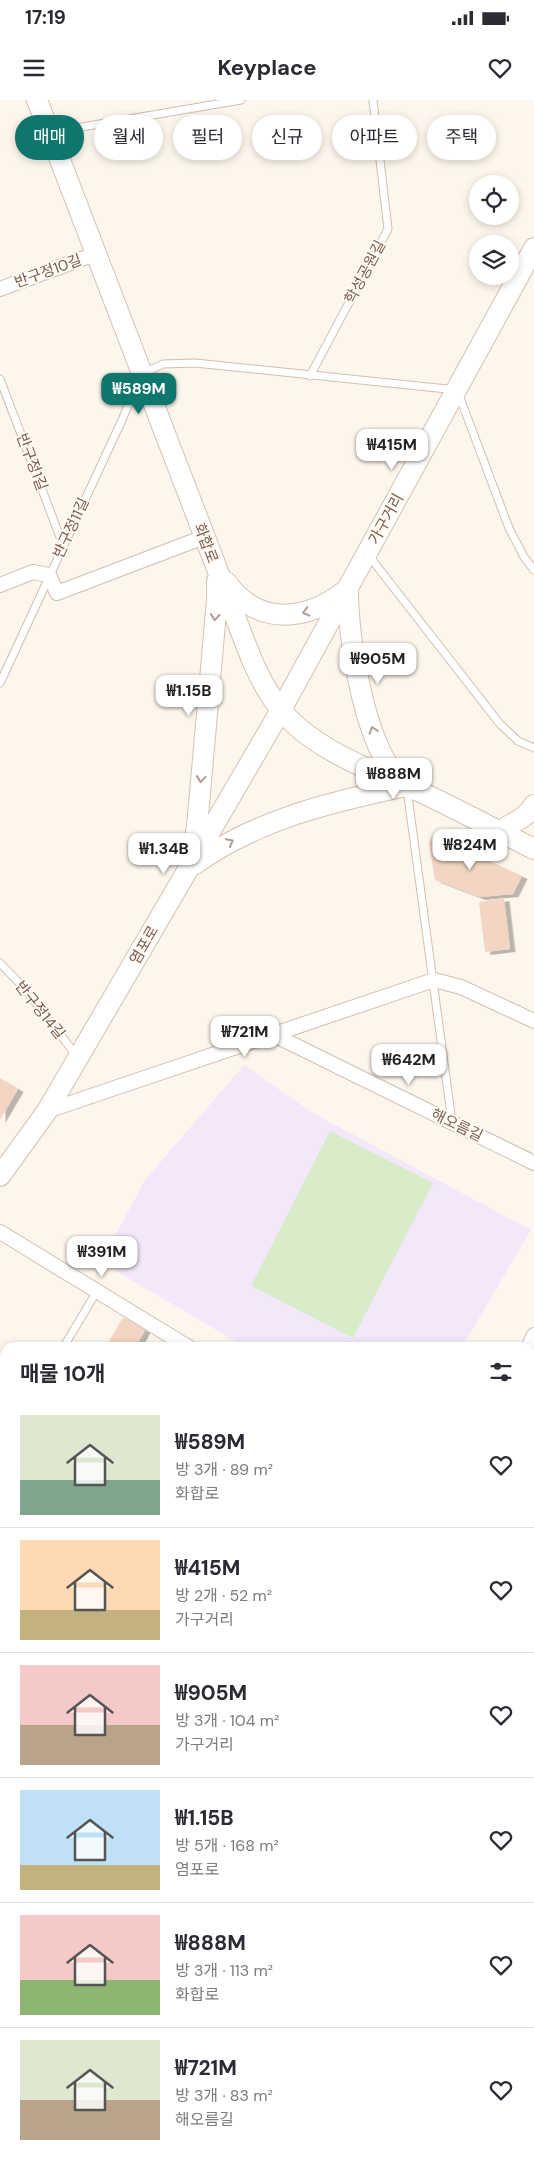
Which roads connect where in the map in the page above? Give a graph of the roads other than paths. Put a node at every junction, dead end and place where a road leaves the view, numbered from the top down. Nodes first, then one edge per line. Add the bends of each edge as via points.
1 (37, 100) edge
2 (241, 100) edge
3 (373, 100) edge
4 (43, 115) edge
5 (84, 126) edge
6 (60, 160) edge
7 (534, 248) edge
8 (95, 254) junction
9 (0, 289) edge
10 (141, 374) junction
11 (310, 376) junction
12 (0, 380) edge
13 (457, 390) junction
14 (204, 537) junction
15 (63, 545) junction
16 (367, 554) junction
17 (216, 568) junction
18 (534, 570) edge
19 (49, 575) junction
20 (0, 585) edge
21 (348, 588) junction
22 (0, 683) edge
23 (281, 710) junction
24 (534, 748) edge
25 (406, 786) junction
26 (534, 804) edge
27 (498, 832) junction
28 (534, 849) edge
29 (189, 868) junction
30 (0, 963) edge
31 (434, 980) junction
32 (534, 1021) edge
33 (272, 1034) junction
34 (78, 1058) junction
35 (47, 1111) junction
36 (452, 1123) junction
37 (534, 1163) edge
38 (0, 1176) edge
39 (0, 1232) edge
40 (97, 1291) junction
41 (67, 1342) edge
42 (177, 1342) edge

1 - 4 main road, 화합로
2 - 5 lane
3 - 11 lane, 학성공원길 via 388,229
6 - 8 main road, 화합로
7 - 13 main road, 가구거리
8 - 9 street, 반구정10길
8 - 10 main road, 화합로
10 - 11 lane via 163,364 196,363
10 - 14 main road, 화합로
10 - 15 lane, 반구정11길
11 - 13 lane
12 - 15 lane, 반구정1길
13 - 16 main road, 가구거리
13 - 18 lane via 509,528
14 - 17 main road, 화합로
14 - 19 street via 57,593
15 - 19 lane, 반구정11길
16 - 21 main road, 가구거리
16 - 24 lane via 500,724 518,741
21 -> 17 main road via 313,610 298,614 270,614 234,594
17 - 23 main road, 화합로 via 262,681
17 -> 29 main road via 217,600 199,798
19 - 20 street via 33,572
19 - 22 lane, 반구정11길
21 - 23 main road, 가구거리
25 -> 21 main road via 386,761 370,719 351,643
23 - 25 main road, 화합로 via 311,736 355,763
23 - 29 main road, 염포로
25 - 27 main road, 화합로
29 -> 25 main road via 215,849 275,820 331,802
25 - 31 lane
26 - 27 main road via 519,820
27 - 28 main road, 화합로
29 - 34 main road, 염포로
30 - 34 lane, 반구정14길 via 25,989
31 - 32 street via 461,987
31 - 33 street
31 - 36 lane
33 - 35 street
33 - 36 street, 해오름길
34 - 35 main road, 염포로
35 - 38 main road, 염포로
36 - 37 street, 해오름길
39 - 40 street
40 - 41 lane
40 - 42 street

